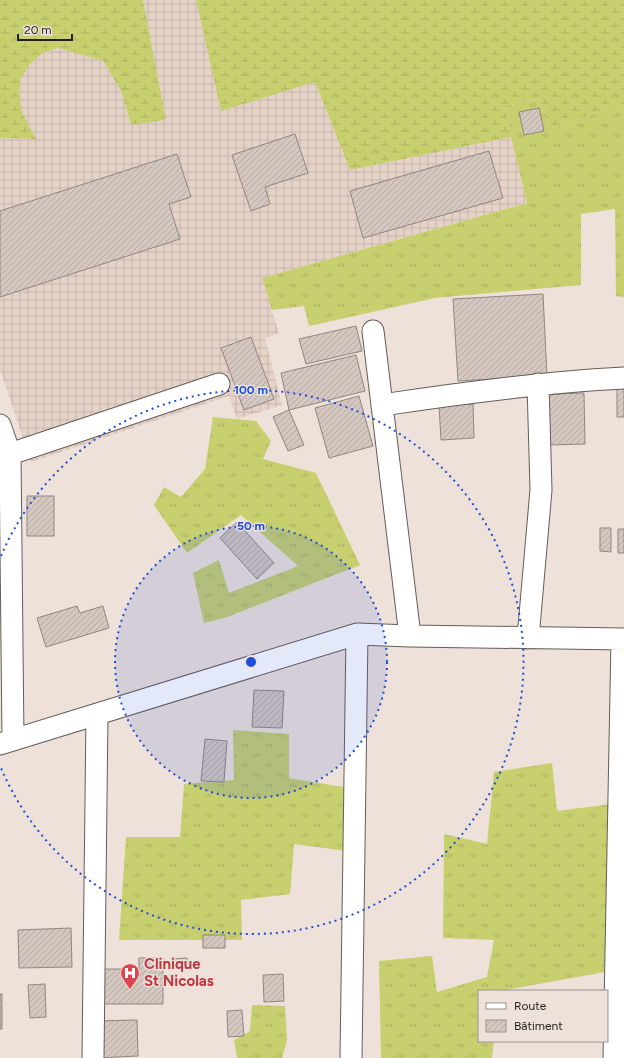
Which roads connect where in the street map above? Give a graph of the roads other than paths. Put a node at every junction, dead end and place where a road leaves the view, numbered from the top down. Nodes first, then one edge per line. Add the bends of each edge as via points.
1 (373, 331) dead end
2 (624, 378) edge
3 (219, 384) dead end
4 (538, 384) junction
5 (382, 405) junction
6 (0, 425) edge
7 (10, 454) junction
8 (357, 634) junction
9 (410, 636) junction
10 (528, 638) junction
11 (623, 639) edge
12 (96, 714) junction
13 (7, 742) edge
14 (93, 1058) edge
15 (350, 1058) edge
16 (614, 1058) edge

1 - 5 street
2 - 4 street
3 - 7 street
4 - 5 street
4 - 10 street via 541,490
5 - 9 street
6 - 7 street
7 - 13 street
8 - 9 street
8 - 12 street
8 - 15 street
9 - 10 street
10 - 11 street
11 - 16 street
12 - 13 street
12 - 14 street

